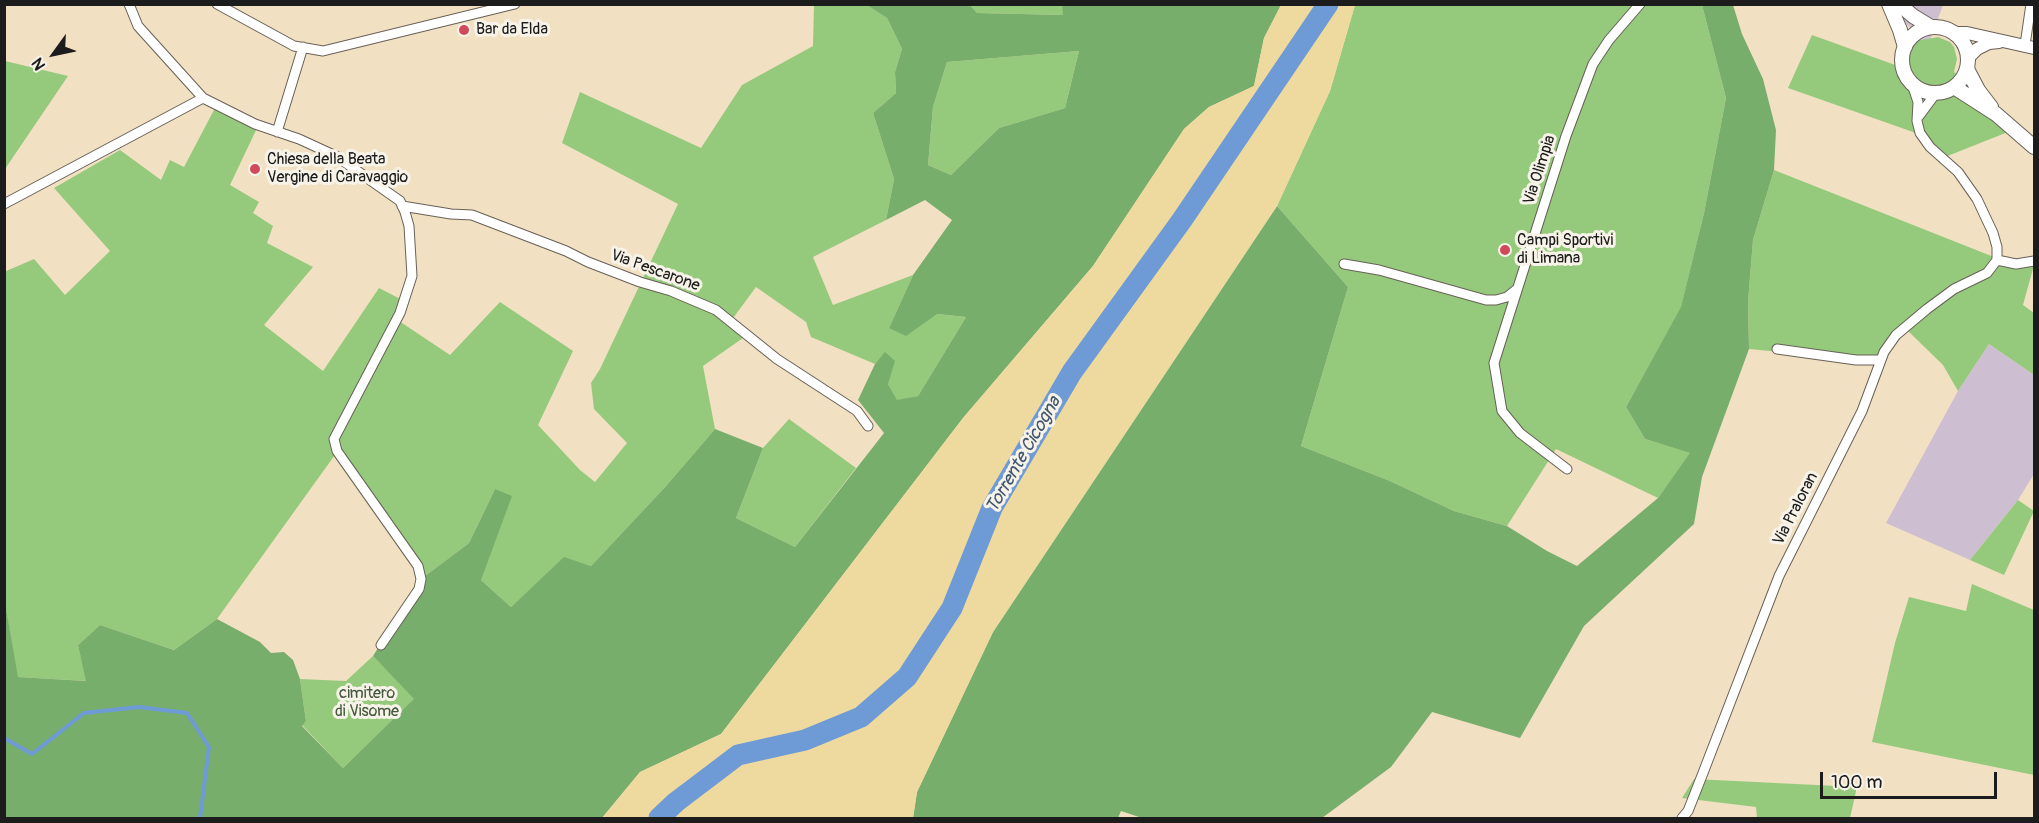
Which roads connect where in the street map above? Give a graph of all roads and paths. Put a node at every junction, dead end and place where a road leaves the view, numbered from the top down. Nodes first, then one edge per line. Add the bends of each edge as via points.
1 (129, 4) edge
2 (217, 4) edge
3 (515, 4) edge
4 (1640, 4) edge
5 (1888, 4) edge
6 (1899, 4) edge
7 (2031, 4) edge
8 (1932, 27) junction
9 (1955, 33) junction
10 (2004, 42) junction
11 (303, 47) junction
12 (1905, 47) junction
13 (2030, 47) edge
14 (1968, 63) junction
15 (1912, 84) junction
16 (1954, 87) junction
17 (1936, 93) junction
18 (203, 98) junction
19 (1996, 114) junction
20 (1917, 121) junction
21 (282, 134) junction
22 (2034, 147) edge
23 (4, 204) edge
24 (402, 206) junction
25 (1997, 260) junction
26 (2034, 261) edge
27 (1344, 264) dead end
28 (1516, 289) junction
29 (1777, 349) dead end
30 (1879, 360) junction
31 (867, 426) dead end
32 (1567, 468) dead end
33 (381, 645) dead end
34 (1682, 819) edge

1 - 18 street via 138,26
2 - 11 street via 294,46
3 - 11 street via 323,51
4 - 28 street, Via Olimpia via 1593,64
5 - 12 main road
6 - 8 main road
7 - 13 street
8 - 9 main road
8 - 12 main road via 1920,30
9 - 10 street
9 - 14 main road via 1966,48
10 - 13 street
10 - 14 street via 1977,49
11 - 21 street
12 - 15 main road via 1903,66
14 - 16 main road
14 - 19 main road via 1978,90
15 - 17 main road
15 - 20 street via 1918,102
16 - 17 main road
16 - 19 main road
17 - 20 street
18 - 21 street
18 - 23 street
19 - 22 main road
20 - 25 street via 1926,143 1952,167 1977,199 1993,233
21 - 24 street via 336,156
24 - 31 street, Via Pescarone via 472,215 716,310 777,359 856,411
24 - 33 street via 409,226 412,276 400,313 334,440 337,451 418,566 419,589
25 - 26 street via 2016,264
25 - 30 street, Via Praloran via 1987,273 1954,289 1896,335
27 - 28 street via 1486,300 1507,297
28 - 32 street, Via Olimpia via 1494,363 1502,411 1520,433
29 - 30 street
30 - 34 street, Via Praloran via 1862,411 1779,576

